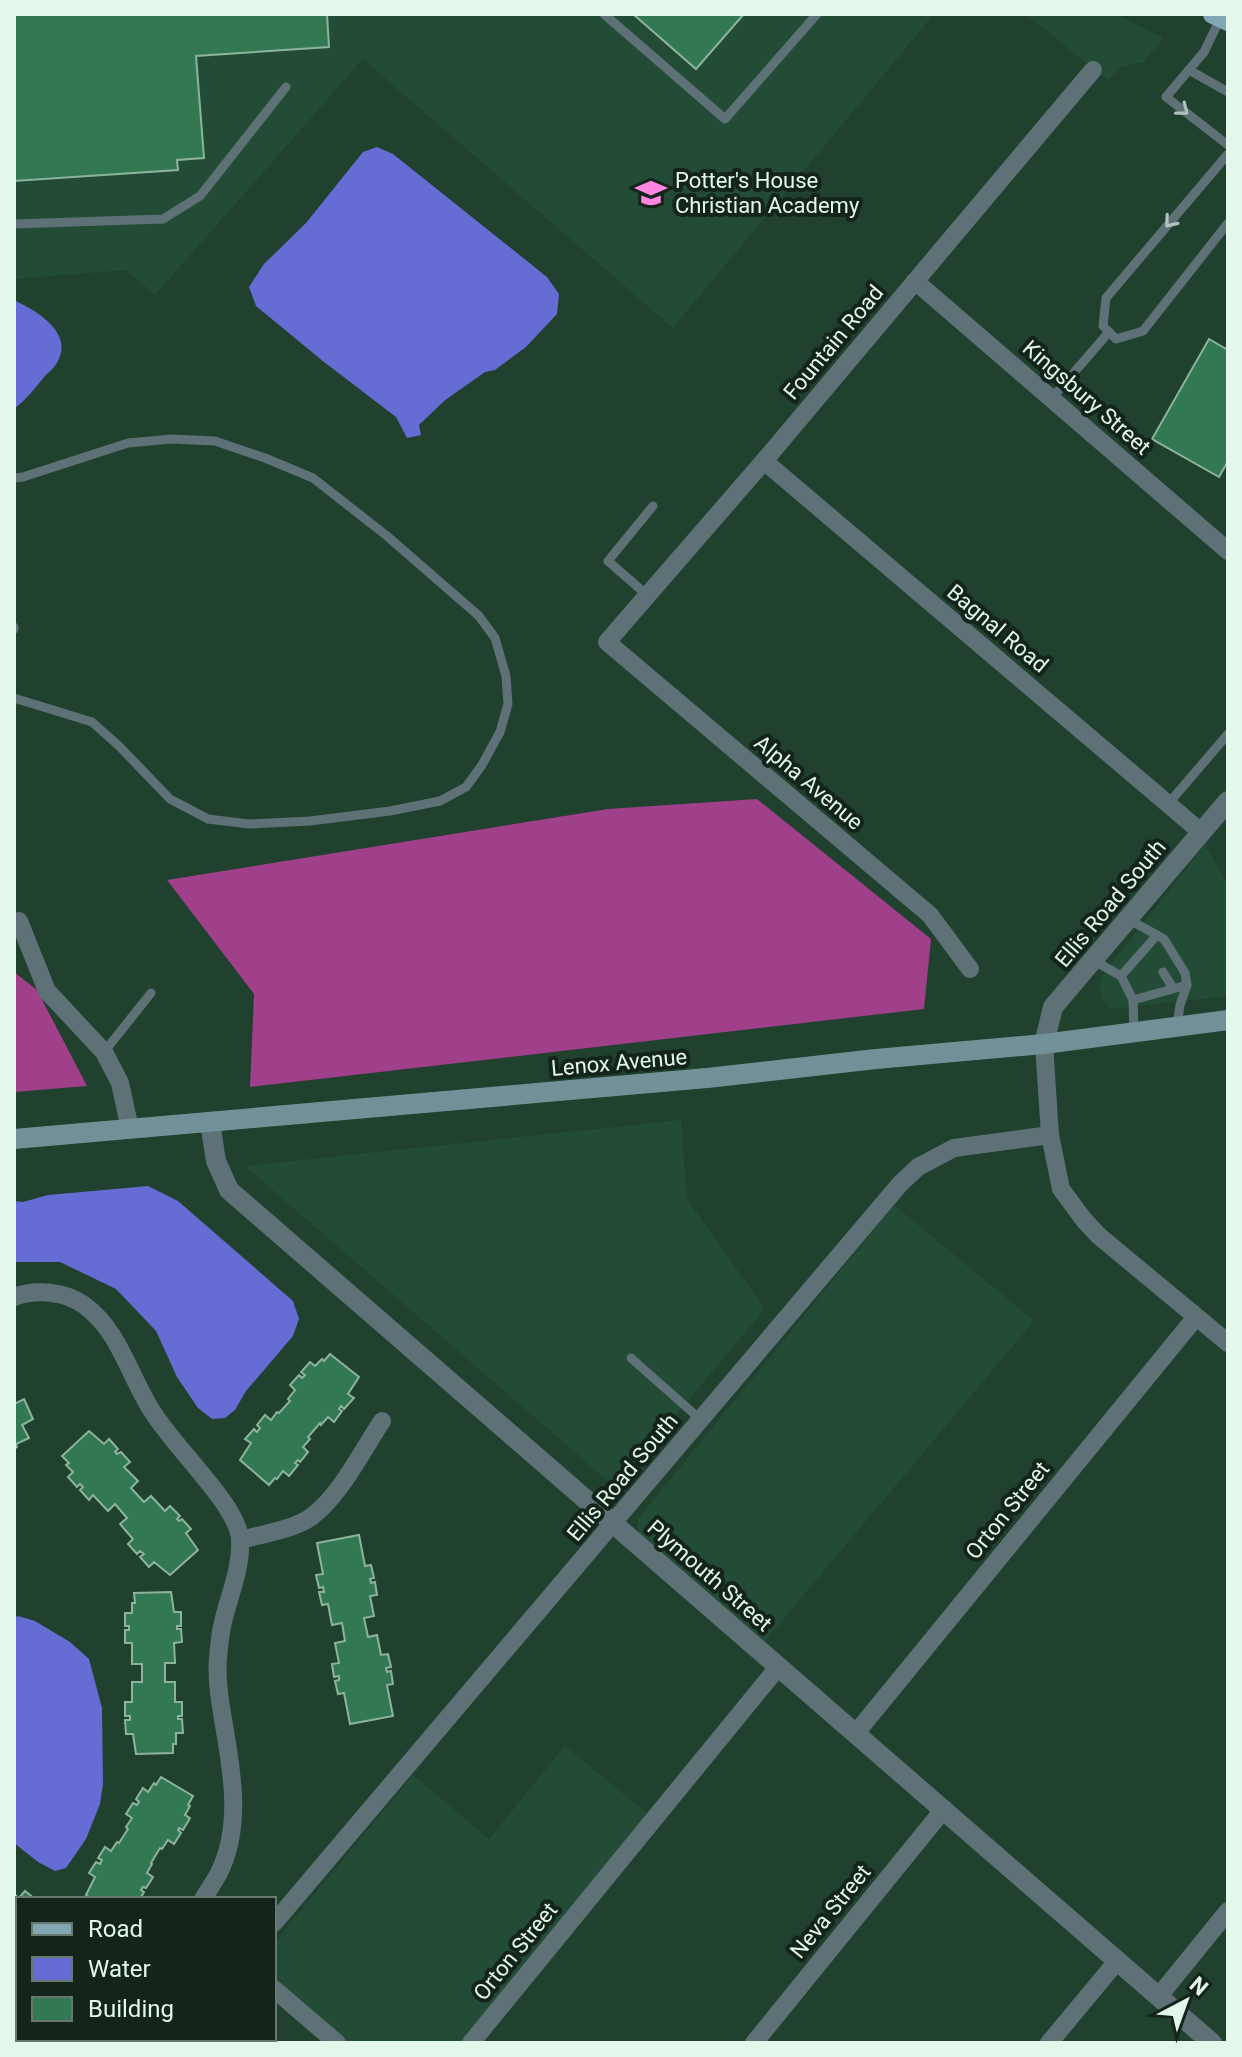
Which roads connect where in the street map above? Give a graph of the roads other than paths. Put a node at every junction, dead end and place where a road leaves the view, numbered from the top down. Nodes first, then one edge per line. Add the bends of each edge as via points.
1 (604, 14) edge
2 (817, 14) edge
3 (1221, 17) edge
4 (1093, 70) dead end
5 (1189, 70) junction
6 (286, 87) dead end
7 (1228, 92) edge
8 (1228, 145) edge
9 (1228, 154) edge
10 (1228, 223) edge
11 (14, 224) edge
12 (915, 281) junction
13 (1109, 332) junction
14 (1052, 398) junction
15 (764, 461) junction
16 (14, 478) edge
17 (653, 506) dead end
18 (1228, 551) edge
19 (647, 595) junction
20 (607, 642) joint
21 (14, 698) edge
22 (1228, 734) edge
23 (1228, 801) edge
24 (1168, 804) junction
25 (1201, 832) junction
26 (1128, 919) junction
27 (19, 921) dead end
28 (1157, 935) junction
29 (1093, 960) junction
30 (970, 969) dead end
31 (1163, 972) dead end
32 (1121, 976) junction
33 (1187, 985) junction
34 (1173, 988) junction
35 (151, 993) dead end
36 (1133, 1000) junction
37 (1228, 1020) edge
38 (1177, 1026) junction
39 (1134, 1032) junction
40 (1044, 1044) junction
41 (104, 1052) junction
42 (210, 1122) junction
43 (130, 1129) junction
44 (1050, 1135) junction
45 (14, 1139) edge
46 (14, 1297) edge
47 (1196, 1317) junction
48 (1228, 1343) edge
49 (631, 1358) dead end
50 (701, 1420) junction
51 (382, 1421) dead end
52 (614, 1523) junction
53 (240, 1540) junction
54 (779, 1666) junction
55 (856, 1733) junction
56 (944, 1809) junction
57 (204, 1897) edge
58 (1228, 1911) edge
59 (276, 1921) edge
60 (1118, 1960) junction
61 (276, 1991) edge
62 (1159, 1996) junction
63 (337, 2043) edge
64 (471, 2043) edge
65 (754, 2043) edge
66 (1049, 2043) edge
67 (1212, 2043) edge

1 - 2 lane via 725,119
3 - 5 lane
4 - 12 street, Fountain Road
5 - 7 lane
5 -> 8 lane via 1166,97
6 - 11 lane via 200,196 163,219
9 -> 13 lane via 1106,298 1103,326
10 - 13 lane via 1143,331 1116,339
12 - 14 street, Kingsbury Street
12 - 15 street, Fountain Road
13 - 14 lane
14 - 18 street, Kingsbury Street
15 - 19 street, Fountain Road
15 - 24 street, Bagnal Road
16 - 21 lane via 128,443 172,439 215,441 313,478 479,616 495,638 508,704 482,765 466,787 440,801 310,821 249,824 208,819 170,799 92,722
17 - 19 lane via 608,561
19 - 20 street, Fountain Road
20 - 30 street, Alpha Avenue via 930,915
22 - 24 lane
23 - 25 street, Ellis Road South
24 - 25 street, Bagnal Road
25 - 26 street, Ellis Road South
26 - 28 lane
26 - 29 street, Ellis Road South
27 - 41 street via 47,991
28 - 32 lane via 1142,961
28 - 33 lane via 1185,973
29 - 32 lane
29 - 40 street, Ellis Road South via 1053,1007
31 - 34 lane
32 - 36 lane
33 - 34 lane
33 - 38 lane
34 - 36 lane
35 - 41 lane
36 - 39 lane
37 - 38 main road, Lenox Avenue
38 - 39 main road, Lenox Avenue
39 - 40 main road, Lenox Avenue
40 - 42 main road, Lenox Avenue
40 - 44 street
41 - 43 street via 120,1083
42 - 43 main road, Lenox Avenue
42 - 52 street, Plymouth Street via 216,1161 229,1190
43 - 45 main road, Lenox Avenue
44 - 47 street via 1061,1189 1084,1220
44 - 50 street, Ellis Road South via 954,1148 918,1167
46 - 53 street via 56,1293 81,1303 102,1320 151,1409 216,1491
47 - 48 street
47 - 55 street, Orton Street
49 - 50 lane
50 - 52 street, Ellis Road South
51 - 53 street via 336,1492 310,1517
52 - 54 street, Plymouth Street
52 - 59 street, Ellis Road South
53 - 57 street via 218,1661 235,1799 227,1849
54 - 55 street, Plymouth Street
54 - 64 street, Orton Street
55 - 56 street, Plymouth Street
56 - 60 street, Plymouth Street
56 - 65 street, Neva Street
58 - 62 street
60 - 62 street, Plymouth Street
60 - 66 street
61 - 63 street
62 - 67 street, Plymouth Street

